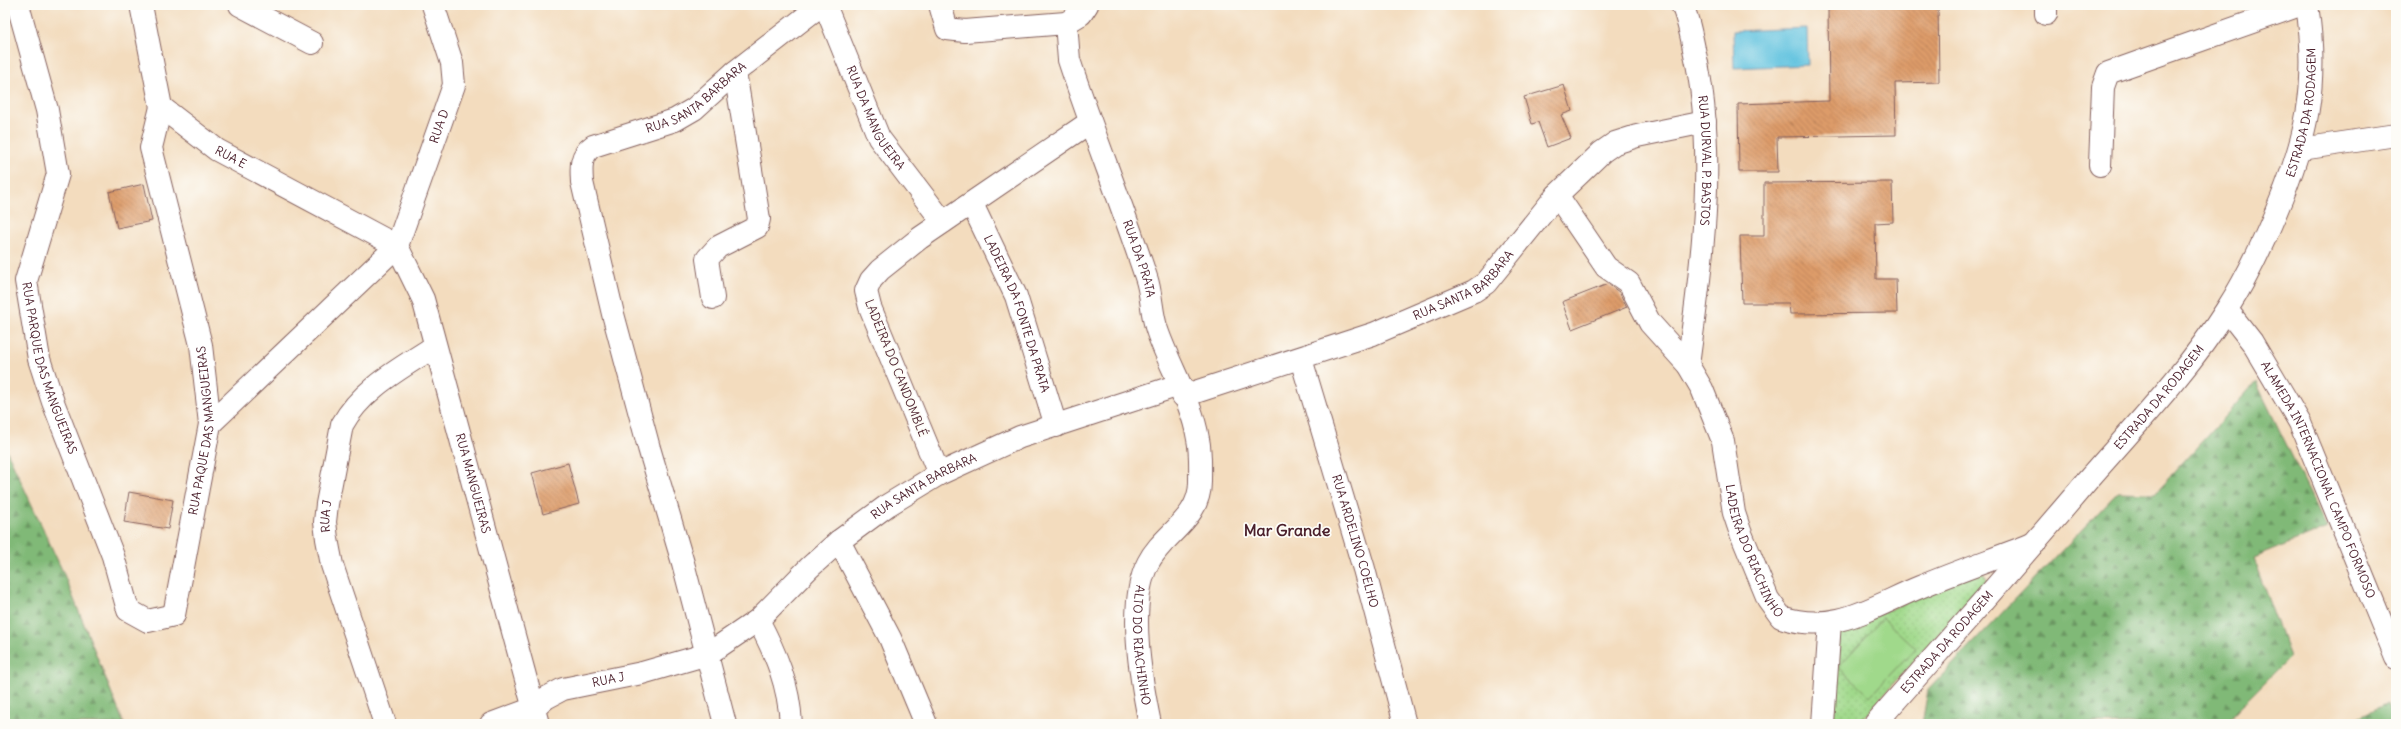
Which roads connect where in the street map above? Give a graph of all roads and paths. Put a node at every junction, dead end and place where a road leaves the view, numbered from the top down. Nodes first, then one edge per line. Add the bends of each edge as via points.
1 (18, 5) edge
2 (141, 5) edge
3 (240, 5) edge
4 (433, 5) edge
5 (821, 5) edge
6 (825, 5) edge
7 (940, 5) edge
8 (1087, 5) edge
9 (1682, 5) edge
10 (2300, 5) edge
11 (2307, 5) edge
12 (1066, 23) junction
13 (312, 43) dead end
14 (735, 72) junction
15 (161, 108) junction
16 (1090, 122) junction
17 (1704, 122) junction
18 (2396, 135) edge
19 (2301, 149) junction
20 (2100, 165) dead end
21 (1558, 195) junction
22 (972, 204) junction
23 (943, 222) junction
24 (398, 246) junction
25 (713, 298) dead end
26 (2227, 310) junction
27 (436, 346) junction
28 (1301, 359) junction
29 (1688, 365) junction
30 (1181, 390) junction
31 (210, 424) junction
32 (1056, 426) junction
33 (939, 474) junction
34 (839, 542) junction
35 (2035, 543) junction
36 (174, 615) joint
37 (758, 620) junction
38 (1830, 622) junction
39 (708, 654) junction
40 (2396, 658) edge
41 (536, 716) edge
42 (385, 724) edge
43 (491, 724) edge
44 (725, 724) edge
45 (791, 724) edge
46 (926, 724) edge
47 (1150, 724) edge
48 (1405, 724) edge
49 (1824, 724) edge
50 (1875, 724) edge

1 - 36 street, RUA PARQUE DAS MANGUEIRAS via 47,110 58,174 26,281 39,359 53,402 114,556 128,610 148,621
2 - 15 street
3 - 13 street
4 - 24 street, RUA D via 452,63 454,85
5 - 14 street, RUA SANTA BARBARA
6 - 23 street, RUA DA MANGUEIRA via 879,138
7 - 12 street via 947,29
8 - 12 street via 1081,14
9 - 17 street, RUA DURVAL P. BASTOS via 1698,68
10 - 20 street via 2108,73 2103,87
11 - 19 street, ESTRADA DA RODAGEM via 2313,77
12 - 16 street, RUA DA PRATA via 1069,60
14 - 25 street via 759,219 757,226 718,247 707,260
14 - 39 street, RUA SANTA BARBARA via 694,109 675,120 593,146 586,151 582,159 582,182 631,381
15 - 24 street, RUA E via 218,150
15 - 31 street, RUA PAQUE DAS MANGUEIRAS via 151,148 201,345
16 - 22 street
16 - 30 street, RUA DA PRATA via 1147,280 1156,329
17 - 21 street, RUA SANTA BARBARA via 1615,143 1602,152
17 - 29 street, RUA DURVAL P. BASTOS via 1705,202
18 - 19 street
19 - 26 street, ESTRADA DA RODAGEM via 2255,260
21 - 28 street, RUA SANTA BARBARA via 1486,282 1474,291 1373,334
21 - 29 street, LADEIRA DO RIACHINHO via 1599,258 1613,273 1629,283 1650,323
22 - 23 street
22 - 32 street, LADEIRA DA FONTE DA PRATA via 1016,296
23 - 33 street, LADEIRA DO CANDOMBLÉ via 880,270 866,291 870,307
24 - 27 street, RUA MANGUEIRAS via 423,299
24 - 31 street
26 - 35 street, ESTRADA DA RODAGEM via 2185,367
26 - 40 street, ALAMEDA INTERNACIONAL CAMPO FORMOSO via 2252,342 2300,423
27 - 41 street, RUA MANGUEIRAS
27 - 42 street, RUA J via 372,389 350,411 342,425 324,522 332,565
28 - 30 street, RUA SANTA BARBARA
28 - 48 street, RUA ARDELINO COELHO via 1364,569
29 - 38 street, LADEIRA DO RIACHINHO via 1723,441 1734,513 1768,599 1781,617 1809,622
30 - 32 street, RUA SANTA BARBARA
30 - 47 street, ALTO DO RIACHINHO via 1198,439 1200,484 1197,504 1154,552 1141,580 1138,662
31 - 36 street, RUA PAQUE DAS MANGUEIRAS
32 - 33 street, RUA SANTA BARBARA via 1020,437
33 - 34 street, RUA SANTA BARBARA via 888,505
34 - 37 street, RUA SANTA BARBARA via 809,568
34 - 46 street via 890,638
35 - 38 street, LADEIRA DO RIACHINHO via 1921,586 1857,616
35 - 50 street, ESTRADA DA RODAGEM
37 - 39 street, RUA SANTA BARBARA
37 - 45 street via 776,652 785,679
38 - 49 street
39 - 41 street, RUA J via 642,673 563,689 546,698
39 - 44 street
41 - 43 street, RUA J

